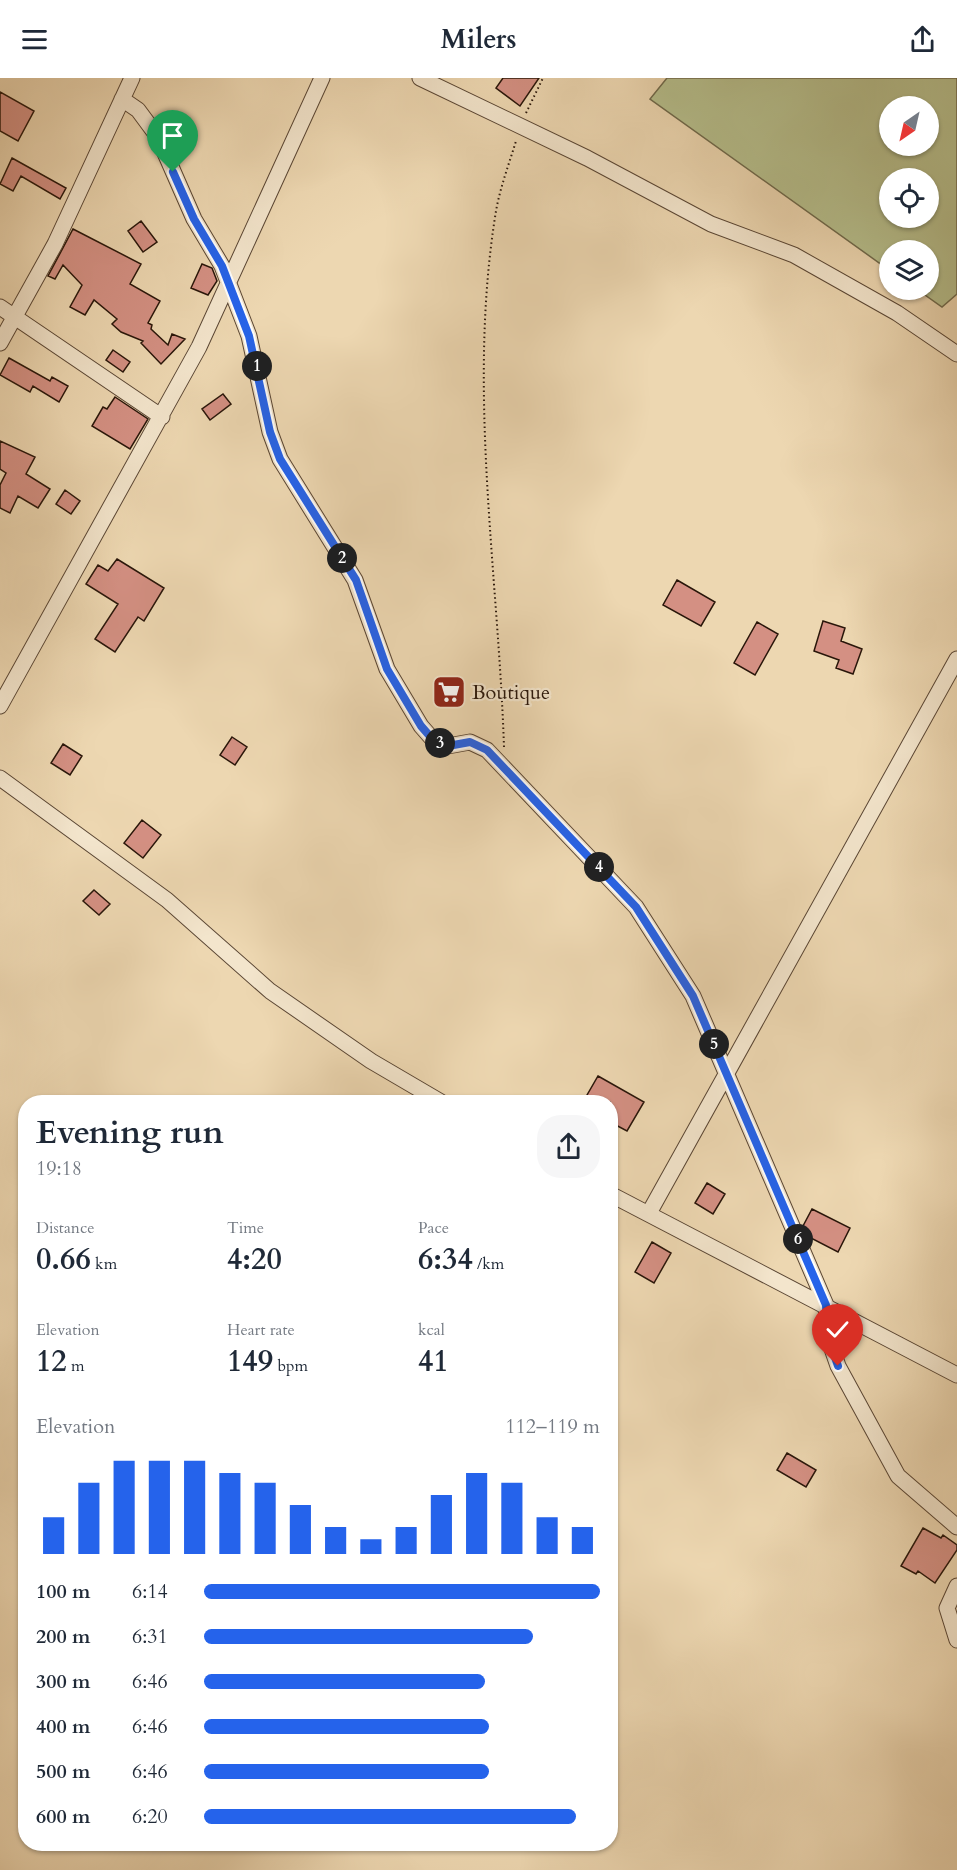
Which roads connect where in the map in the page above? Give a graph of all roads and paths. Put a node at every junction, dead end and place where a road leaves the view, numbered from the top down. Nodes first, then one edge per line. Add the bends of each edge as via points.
1 (132, 78) edge
2 (322, 78) edge
3 (420, 78) edge
4 (543, 78) edge
5 (122, 99) junction
6 (520, 126) junction
7 (229, 282) junction
8 (0, 307) edge
9 (14, 316) junction
10 (0, 343) edge
11 (957, 354) edge
12 (162, 417) junction
13 (957, 659) edge
14 (0, 706) edge
15 (505, 766) junction
16 (0, 778) edge
17 (726, 1073) junction
18 (429, 1095) edge
19 (618, 1198) edge
20 (649, 1214) junction
21 (826, 1305) junction
22 (957, 1375) edge
23 (957, 1527) edge
24 (957, 1586) edge
25 (957, 1640) edge

1 - 5 street
2 - 7 street
3 - 6 street
4 - 6 path
5 - 7 street via 138,110 158,137 194,219
5 - 9 street via 55,244
6 - 11 street via 711,224 794,255 897,313
6 - 15 path via 496,210 484,330 487,474
7 - 12 street
7 - 15 street via 249,336 270,432 280,459 356,580 387,669 435,742 448,746 470,742 487,750
8 - 9 street
9 - 10 street
9 - 12 street
12 - 14 street
13 - 17 street
15 - 17 street via 636,907 693,996
16 - 18 street via 167,900 270,991 371,1061
17 - 20 street
17 - 21 street
19 - 20 street
20 - 21 street
21 - 22 street
21 - 23 street via 828,1337 838,1366 898,1476
24 - 25 street via 946,1608

